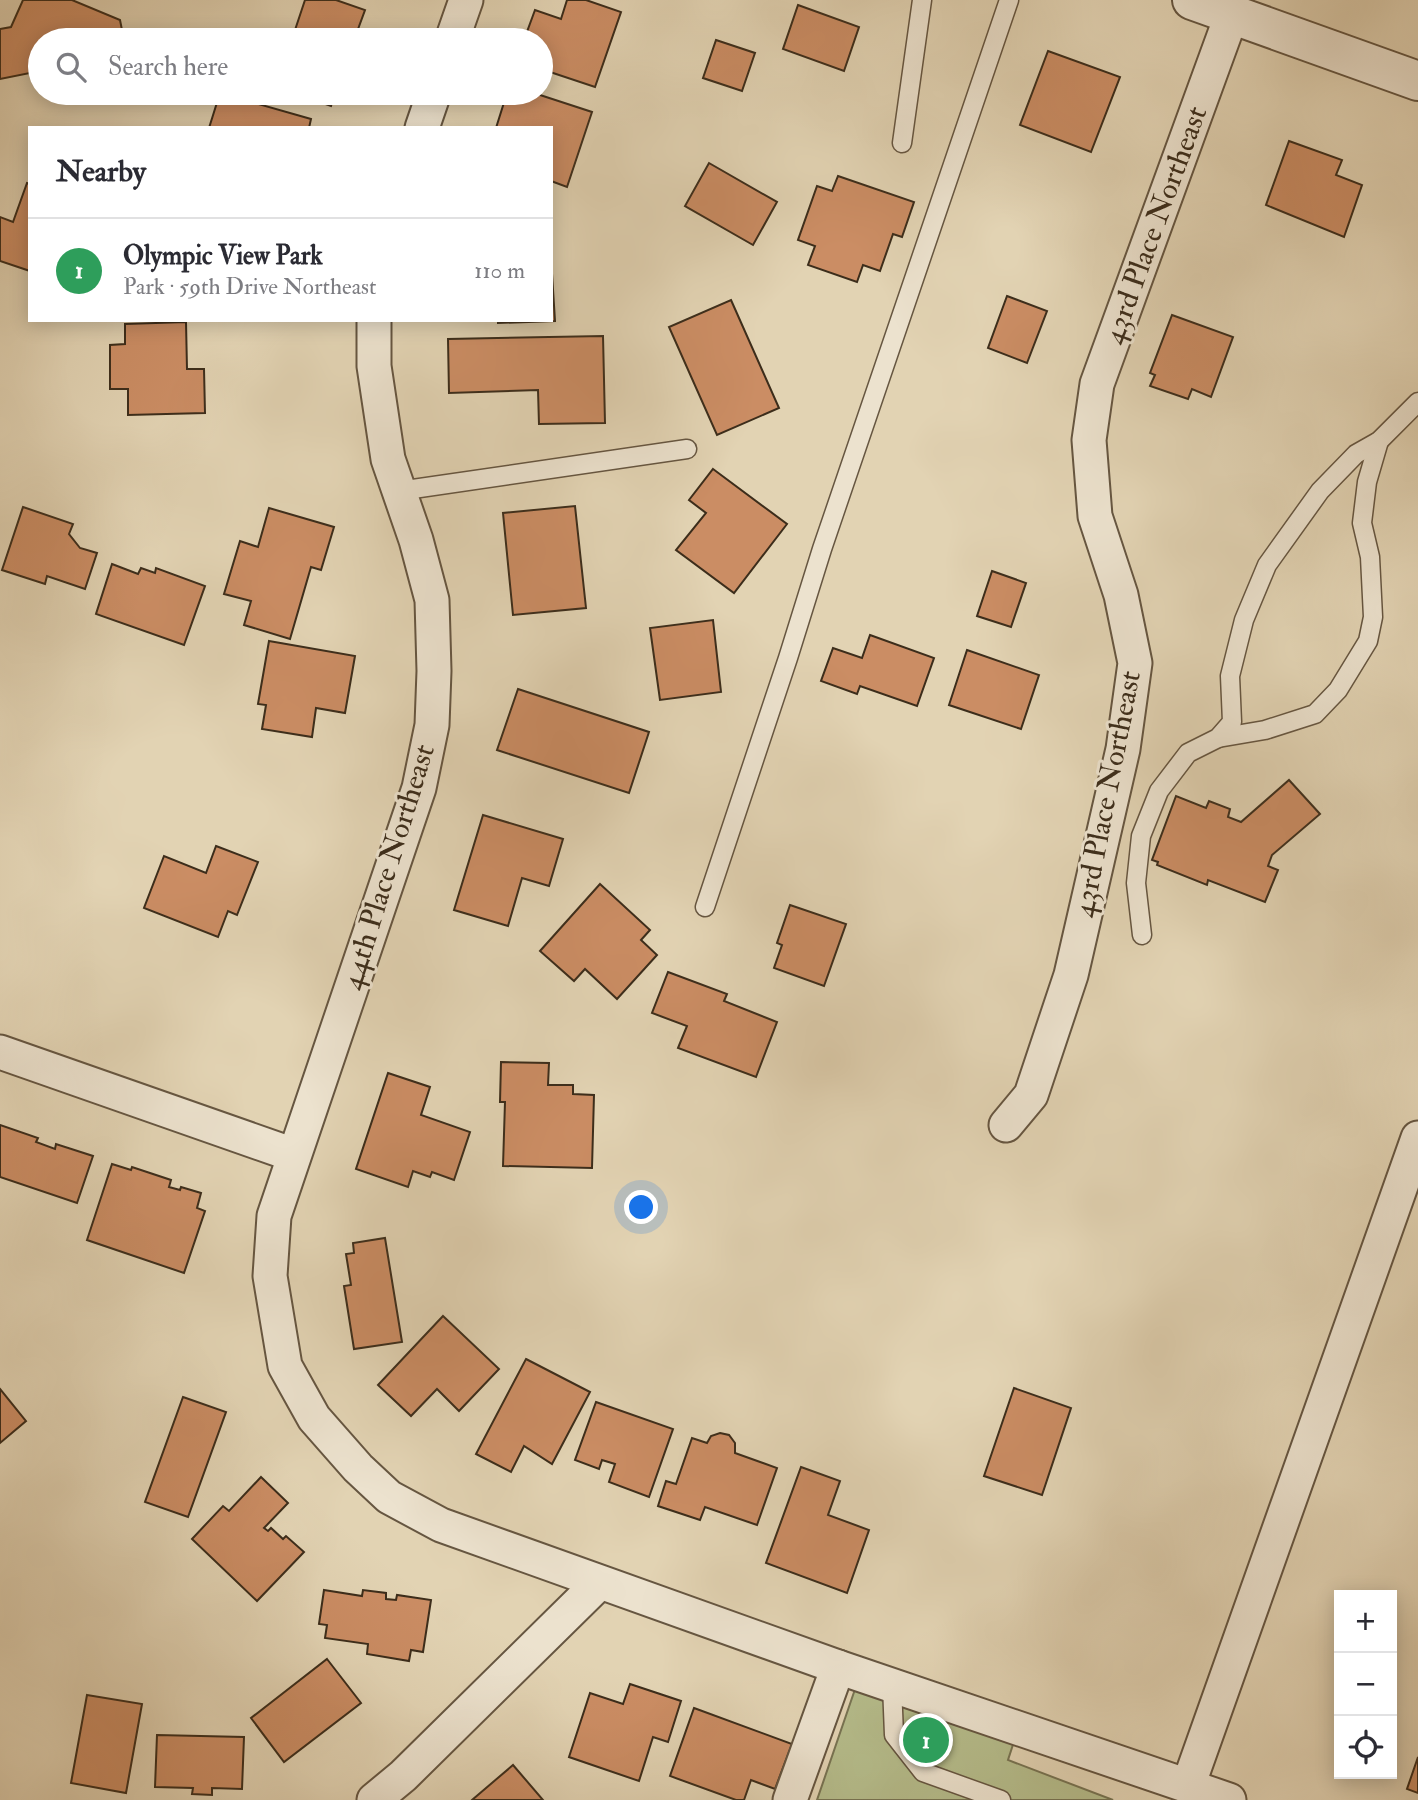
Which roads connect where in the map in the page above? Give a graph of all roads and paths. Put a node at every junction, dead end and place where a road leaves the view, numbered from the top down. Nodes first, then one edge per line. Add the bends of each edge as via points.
1 (466, 0) edge
2 (922, 0) edge
3 (1009, 0) edge
4 (1192, 0) edge
5 (1232, 14) junction
6 (456, 28) edge
7 (1418, 81) edge
8 (430, 105) edge
9 (423, 126) edge
10 (902, 143) dead end
11 (374, 322) edge
12 (1418, 402) edge
13 (1378, 441) junction
14 (687, 449) dead end
15 (399, 491) junction
16 (1218, 738) junction
17 (705, 907) dead end
18 (1142, 935) dead end
19 (0, 1052) edge
20 (1006, 1125) dead end
21 (1418, 1138) edge
22 (294, 1154) junction
23 (599, 1583) junction
24 (838, 1667) junction
25 (892, 1685) junction
26 (1188, 1786) junction
27 (374, 1800) edge
28 (790, 1800) edge
29 (1002, 1800) edge
30 (1229, 1800) edge

1 - 6 street
2 - 10 lane
3 - 17 lane
4 - 5 street
5 - 7 street
5 - 20 street, 43rd Place Northeast via 1097,384 1089,440 1095,516 1121,595 1135,663 1122,749 1071,975 1031,1096
8 - 9 street
11 - 15 street, 44th Place Northeast via 374,366 388,458
12 - 13 lane
13 - 16 lane via 1356,454 1320,491 1267,565 1244,620 1230,676 1232,722
13 - 16 lane via 1362,523 1372,581 1373,617 1367,641 1338,690 1315,714 1265,730
14 - 15 lane
15 - 22 street, 44th Place Northeast via 432,600 432,725 419,788
16 - 18 lane via 1188,753 1159,791 1141,836 1136,883
19 - 22 street
21 - 26 street
22 - 23 street, 44th Place Northeast via 274,1216 270,1276 285,1366 314,1418 389,1497 441,1525
23 - 24 street, 44th Place Northeast
23 - 27 street
24 - 25 street, 44th Place Northeast
24 - 28 street
25 - 26 street, 44th Place Northeast
25 - 29 lane via 894,1735 923,1772
26 - 30 street, 44th Place Northeast

